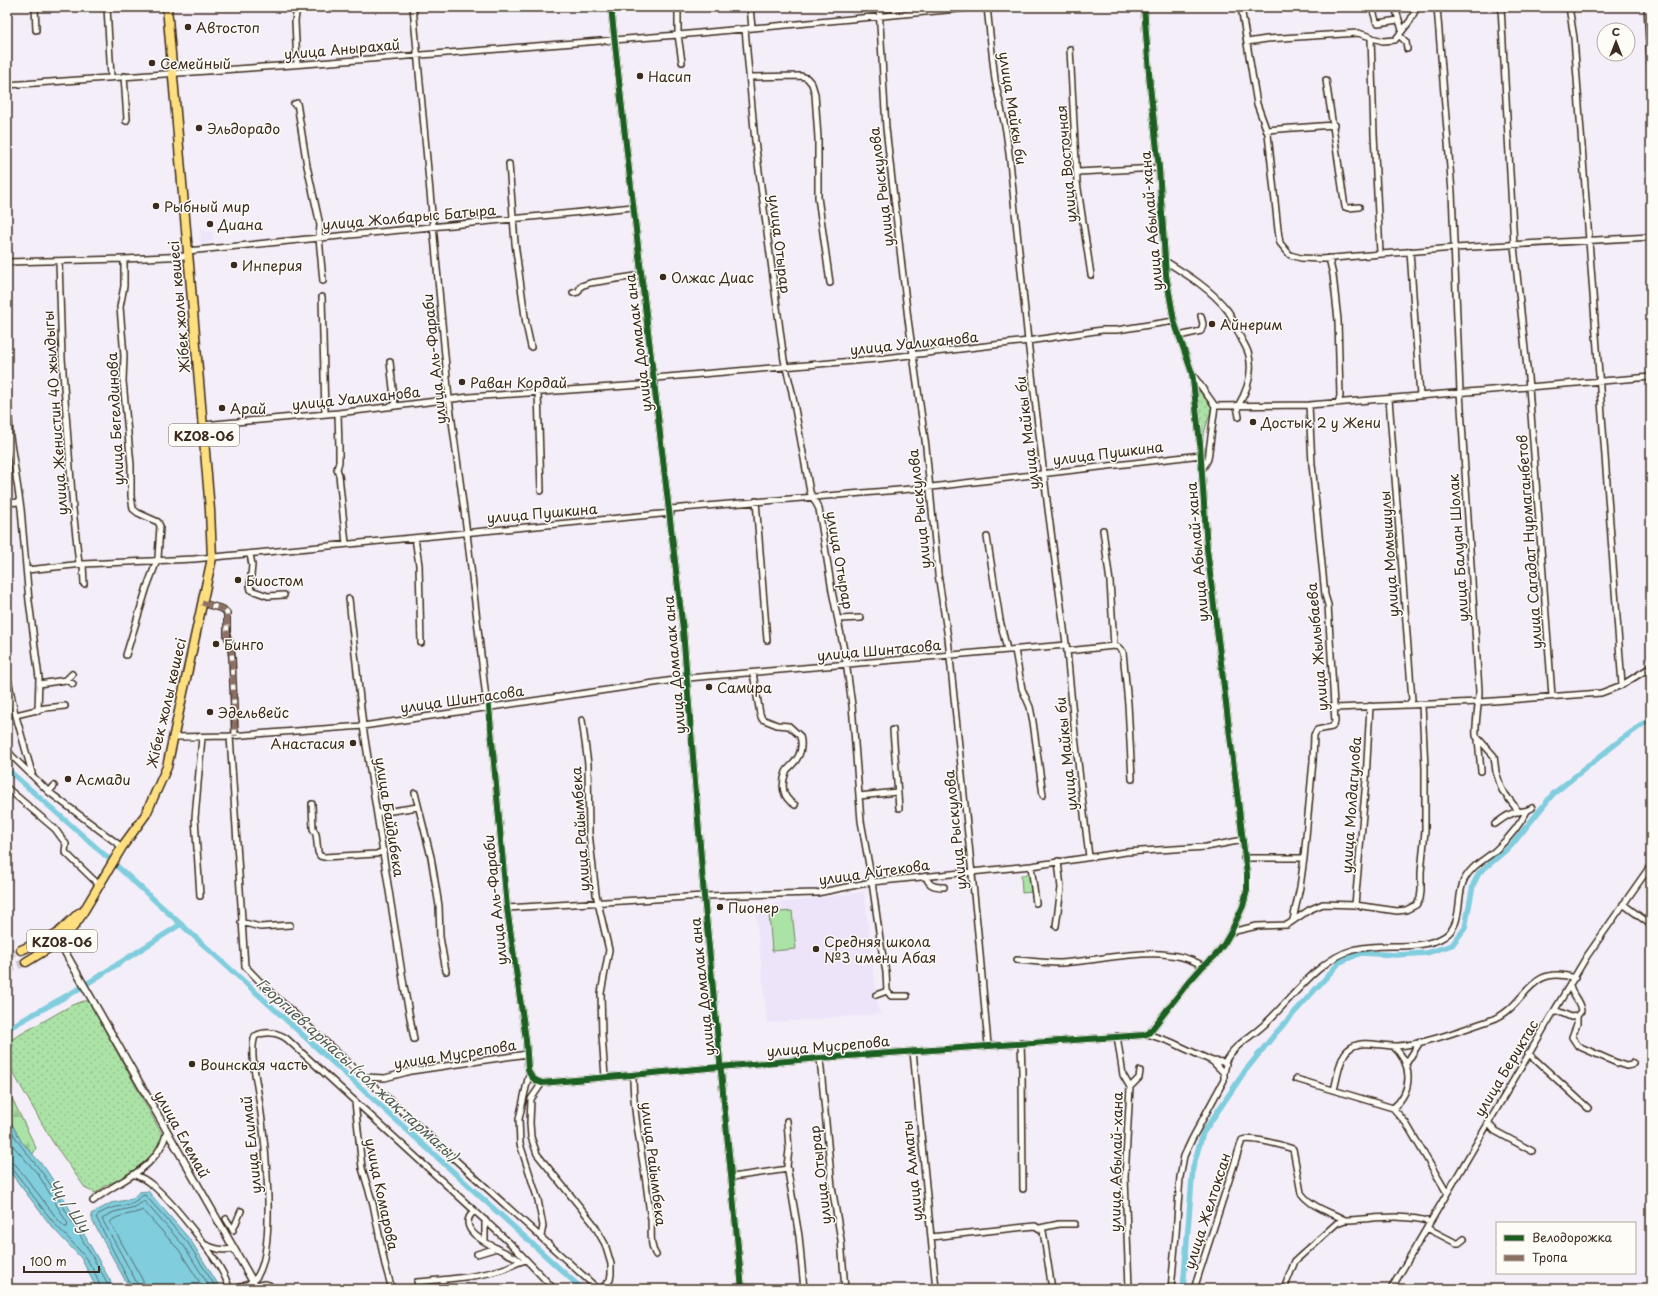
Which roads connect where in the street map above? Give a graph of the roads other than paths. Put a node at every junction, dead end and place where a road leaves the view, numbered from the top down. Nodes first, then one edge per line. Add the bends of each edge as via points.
1 (35, 7) edge
2 (107, 7) edge
3 (167, 7) edge
4 (298, 7) edge
5 (413, 7) edge
6 (611, 7) edge
7 (678, 7) edge
8 (750, 7) edge
9 (879, 7) edge
10 (979, 7) edge
11 (987, 7) edge
12 (1144, 7) edge
13 (1241, 7) edge
14 (1372, 7) edge
15 (1395, 7) edge
16 (1417, 7) edge
17 (1437, 7) edge
18 (1501, 7) edge
19 (1569, 7) edge
20 (1647, 7) edge
21 (879, 16) junction
22 (1398, 20) junction
23 (752, 28) junction
24 (745, 29) junction
25 (36, 30) dead end
26 (1400, 33) junction
27 (678, 35) junction
28 (614, 40) junction
29 (1372, 40) junction
30 (1247, 42) junction
31 (1070, 49) dead end
32 (1407, 49) dead end
33 (417, 55) junction
34 (682, 62) dead end
35 (297, 64) junction
36 (173, 73) junction
37 (1651, 75) edge
38 (124, 76) junction
39 (112, 77) junction
40 (750, 78) junction
41 (1326, 80) dead end
42 (7, 85) edge
43 (294, 104) dead end
44 (126, 121) dead end
45 (1334, 125) junction
46 (1266, 130) junction
47 (509, 164) dead end
48 (1159, 168) junction
49 (1077, 172) junction
50 (633, 207) junction
51 (1359, 207) dead end
52 (513, 220) junction
53 (434, 226) junction
54 (1651, 237) edge
55 (319, 238) junction
56 (1589, 241) junction
57 (1514, 246) junction
58 (1454, 248) junction
59 (1410, 251) junction
60 (187, 253) junction
61 (1380, 253) junction
62 (1329, 258) junction
63 (124, 259) junction
64 (58, 261) junction
65 (1165, 261) junction
66 (7, 262) edge
67 (642, 275) junction
68 (1091, 275) dead end
69 (324, 281) dead end
70 (830, 283) dead end
71 (573, 293) dead end
72 (322, 297) dead end
73 (1201, 316) dead end
74 (1174, 321) junction
75 (1179, 336) junction
76 (1028, 341) junction
77 (530, 347) dead end
78 (913, 354) junction
79 (390, 362) dead end
80 (785, 367) junction
81 (1192, 373) junction
82 (1651, 377) edge
83 (655, 378) junction
84 (1600, 381) junction
85 (655, 384) junction
86 (7, 387) edge
87 (1529, 387) junction
88 (538, 392) junction
89 (1460, 392) junction
90 (1420, 396) junction
91 (1389, 398) junction
92 (449, 399) junction
93 (1338, 403) junction
94 (1309, 405) junction
95 (395, 406) junction
96 (1215, 406) junction
97 (1238, 406) junction
98 (338, 413) junction
99 (325, 414) junction
100 (1239, 417) dead end
101 (203, 425) junction
102 (1200, 455) junction
103 (1202, 470) junction
104 (1044, 472) junction
105 (929, 487) junction
106 (541, 492) dead end
107 (811, 496) junction
108 (756, 501) junction
109 (19, 502) junction
110 (7, 503) edge
111 (670, 511) junction
112 (1103, 530) dead end
113 (467, 533) junction
114 (987, 536) dead end
115 (415, 538) junction
116 (346, 544) junction
117 (250, 554) junction
118 (212, 558) junction
119 (156, 562) junction
120 (81, 564) junction
121 (27, 570) junction
122 (84, 584) dead end
123 (284, 595) dead end
124 (349, 599) dead end
125 (202, 603) junction
126 (861, 618) dead end
127 (838, 619) junction
128 (767, 640) dead end
129 (421, 643) dead end
130 (1066, 645) junction
131 (1114, 646) junction
132 (1007, 650) junction
133 (1015, 650) junction
134 (1067, 651) junction
135 (126, 655) dead end
136 (949, 656) junction
137 (847, 665) junction
138 (1651, 667) edge
139 (7, 673) edge
140 (752, 673) junction
141 (72, 674) dead end
142 (688, 678) junction
143 (66, 680) junction
144 (39, 684) junction
145 (73, 684) dead end
146 (1622, 685) junction
147 (1552, 696) junction
148 (1479, 702) junction
149 (1408, 705) junction
150 (1422, 705) junction
151 (65, 706) dead end
152 (1370, 706) junction
153 (488, 707) junction
154 (1335, 708) junction
155 (38, 711) junction
156 (16, 715) junction
157 (582, 720) dead end
158 (363, 726) junction
159 (893, 730) dead end
160 (233, 736) junction
161 (173, 737) junction
162 (202, 737) junction
163 (1478, 739) junction
164 (8, 752) edge
165 (1481, 771) dead end
166 (32, 774) junction
167 (1132, 779) dead end
168 (54, 786) dead end
169 (7, 788) edge
170 (50, 792) junction
171 (897, 792) junction
172 (415, 793) dead end
173 (1042, 795) dead end
174 (858, 796) junction
175 (312, 804) dead end
176 (795, 805) dead end
177 (418, 807) junction
178 (899, 808) dead end
179 (1519, 812) junction
180 (378, 813) junction
181 (1496, 824) dead end
182 (1242, 840) junction
183 (122, 847) junction
184 (384, 850) junction
185 (1088, 857) junction
186 (1244, 858) junction
187 (1304, 858) junction
188 (1058, 861) junction
189 (1651, 865) edge
190 (1031, 866) junction
191 (972, 872) junction
192 (926, 876) junction
193 (872, 882) junction
194 (99, 885) junction
195 (944, 887) dead end
196 (200, 896) dead end
197 (704, 896) junction
198 (599, 903) junction
199 (1036, 903) dead end
200 (1623, 904) junction
201 (1355, 905) junction
202 (507, 908) junction
203 (1293, 920) junction
204 (241, 922) junction
205 (290, 925) dead end
206 (1651, 925) edge
207 (1056, 926) dead end
208 (1231, 932) junction
209 (58, 939) junction
210 (21, 950) tunnel mouth
211 (1017, 960) dead end
212 (26, 962) tunnel mouth
213 (1202, 966) junction
214 (446, 971) dead end
215 (1575, 978) junction
216 (1570, 986) junction
217 (887, 991) junction
218 (876, 995) dead end
219 (907, 996) dead end
220 (1555, 1010) junction
221 (1577, 1016) junction
222 (1147, 1034) junction
223 (1117, 1036) junction
224 (414, 1039) dead end
225 (1420, 1042) junction
226 (1021, 1043) junction
227 (988, 1045) junction
228 (1393, 1046) junction
229 (913, 1051) junction
230 (1528, 1053) junction
231 (527, 1054) junction
232 (820, 1058) junction
233 (1212, 1061) junction
234 (1225, 1062) junction
235 (1633, 1063) dead end
236 (1406, 1064) junction
237 (722, 1067) junction
238 (1140, 1071) dead end
239 (1224, 1073) junction
240 (529, 1074) junction
241 (633, 1075) junction
242 (364, 1077) junction
243 (604, 1077) junction
244 (1296, 1079) dead end
245 (542, 1083) junction
246 (1130, 1087) junction
247 (1334, 1090) junction
248 (355, 1102) junction
249 (1393, 1108) junction
250 (1588, 1108) dead end
251 (787, 1121) dead end
252 (1488, 1123) junction
253 (167, 1132) junction
254 (1532, 1151) dead end
255 (788, 1169) junction
256 (135, 1175) junction
257 (732, 1177) junction
258 (1023, 1189) dead end
259 (1447, 1193) junction
260 (93, 1201) dead end
261 (241, 1211) dead end
262 (474, 1211) junction
263 (226, 1219) dead end
264 (485, 1220) junction
265 (1345, 1220) junction
266 (1430, 1222) junction
267 (1076, 1224) dead end
268 (1040, 1228) junction
269 (1427, 1228) junction
270 (541, 1236) junction
271 (931, 1237) junction
272 (1464, 1239) dead end
273 (485, 1241) junction
274 (206, 1245) junction
275 (498, 1248) junction
276 (233, 1249) junction
277 (224, 1250) junction
278 (477, 1254) dead end
279 (656, 1255) dead end
280 (213, 1256) junction
281 (526, 1260) junction
282 (520, 1261) junction
283 (417, 1282) dead end
284 (269, 1285) dead end
285 (255, 1286) edge
286 (229, 1289) edge
287 (235, 1289) edge
288 (392, 1289) edge
289 (554, 1289) edge
290 (598, 1289) edge
291 (601, 1289) edge
292 (742, 1289) edge
293 (804, 1289) edge
294 (845, 1289) edge
295 (936, 1289) edge
296 (1052, 1289) edge
297 (1128, 1289) edge
298 (1171, 1289) edge
299 (1194, 1289) edge
300 (1284, 1289) edge
301 (1391, 1289) edge

1 - 25 street
2 - 39 street
3 - 36 highway, Жібек жолы көшесі / KZ08-06
4 - 35 street via 295,13
5 - 33 street, улица Аль-Фараби
6 - 28 street, улица Домалак ана
7 - 27 street
8 - 23 street
9 - 21 street, улица Рыскулова
10 - 21 street, улица Анырахай
11 - 76 street, улица Майкы би via 995,80 1010,161
12 - 48 street, улица Абылай-хана
13 - 30 street
14 - 22 street via 1378,23
15 - 22 street
16 - 26 street
17 - 58 street, улица Балуан Шолак via 1448,126
18 - 57 street, улица Сагадат Нурмаганбетов
19 - 56 street via 1574,38
20 - 37 street
21 - 23 street, улица Анырахай
21 - 78 street, улица Рыскулова via 884,108
22 - 26 street
23 - 24 street, улица Анырахай
24 - 27 street, улица Анырахай
24 - 40 street, улица Отырар
26 - 29 street via 1395,40
26 - 32 street
27 - 28 street, улица Анырахай
27 - 34 street
28 - 33 street, улица Анырахай
28 - 50 street, улица Домалак ана
29 - 30 street via 1358,33
29 - 61 street via 1373,127
30 - 46 street via 1257,104
31 - 49 street, улица Восточная
33 - 35 street, улица Анырахай
33 - 53 street, улица Аль-Фараби
35 - 36 street, улица Анырахай
36 - 38 street, улица Анырахай
36 - 60 highway, Жібек жолы көшесі / KZ08-06
38 - 39 street, улица Анырахай
38 - 44 street
39 - 42 street, улица Анырахай
40 - 70 street via 801,76 812,84 818,138 818,197
40 - 80 street, улица Отырар via 755,141
41 - 45 street
43 - 55 street via 297,104 320,225
45 - 46 street
45 - 51 street via 1345,207
46 - 62 street via 1280,243 1294,257
47 - 52 street
48 - 49 street
48 - 65 street, улица Абылай-хана
49 - 68 street, улица Восточная
50 - 52 street, улица Жолбарыс Батыра
50 - 67 street, улица Домалак ана
52 - 53 street, улица Жолбарыс Батыра
52 - 77 street
53 - 55 street, улица Жолбарыс Батыра
53 - 92 street, улица Аль-Фараби
54 - 56 street
55 - 60 street, улица Жолбарыс Батыра
55 - 69 street
56 - 57 street
56 - 84 street
57 - 58 street
57 - 87 street, улица Сагадат Нурмаганбетов
58 - 59 street
58 - 89 street, улица Балуан Шолак
59 - 61 street
59 - 90 street
60 - 63 street, улица Жолбарыс Батыра
60 - 101 highway, Жібек жолы көшесі / KZ08-06
61 - 62 street
62 - 93 street via 1338,320
63 - 64 street, улица Жолбарыс Батыра
63 - 119 street, улица Бегелдинова via 124,286 120,307 131,496 133,508 138,513 159,524
64 - 66 street, улица Жолбарыс Батыра
64 - 120 street, улица Женистин 40 жылдыгы via 67,433 73,509
65 - 74 street, улица Абылай-хана
65 - 97 street via 1211,294 1228,312 1246,346 1251,366 1250,377
67 - 71 street via 590,282
67 - 83 street, улица Домалак ана
72 - 99 street
73 - 75 street via 1204,324 1202,331
74 - 75 street, улица Абылай-хана
74 - 76 street, улица Уалиханова
75 - 81 street, улица Абылай-хана
76 - 78 street, улица Уалиханова
76 - 104 street, улица Майкы би
78 - 80 street, улица Уалиханова
78 - 105 street, улица Рыскулова
79 - 95 street
80 - 83 street, улица Уалиханова
80 - 107 street, улица Отырар
81 - 96 street
81 - 102 street, улица Абылай-хана
82 - 84 street
83 - 85 street, улица Домалак ана
84 - 87 street
84 - 146 street
85 - 88 street, улица Уалиханова
85 - 111 street, улица Домалак ана
86 - 109 street via 10,437
87 - 89 street
87 - 147 street, улица Сагадат Нурмаганбетов
88 - 92 street, улица Уалиханова
88 - 106 street
89 - 90 street
89 - 148 street, улица Балуан Шолак
90 - 91 street
91 - 93 street
91 - 149 street, улица Момышулы via 1412,700
92 - 95 street, улица Уалиханова
92 - 113 street, улица Аль-Фараби
93 - 94 street
94 - 97 street
94 - 154 street, улица Жылыбаева via 1312,464 1328,605
95 - 98 street, улица Уалиханова
96 - 97 street
96 - 103 street via 1208,459
97 - 100 street
98 - 99 street, улица Уалиханова
98 - 116 street via 340,448 337,469
99 - 101 street, улица Уалиханова
101 - 118 highway, Жібек жолы көшесі / KZ08-06
102 - 103 street, улица Абылай-хана
102 - 104 street, улица Пушкина
103 - 182 street, улица Абылай-хана via 1207,549
104 - 105 street, улица Пушкина
104 - 130 street, улица Майкы би
105 - 107 street, улица Пушкина
105 - 136 street, улица Рыскулова
107 - 108 street, улица Пушкина
107 - 127 street, улица Отырар via 819,509
108 - 111 street, улица Пушкина
108 - 128 street
109 - 110 street
109 - 121 street
111 - 113 street, улица Пушкина
111 - 142 street, улица Домалак ана
112 - 131 street via 1110,582
113 - 115 street, улица Пушкина
113 - 153 street, улица Аль-Фараби
114 - 132 street
115 - 116 street, улица Пушкина
115 - 129 street via 419,565
116 - 117 street, улица Пушкина
117 - 118 street, улица Пушкина
117 - 123 street via 251,590 268,596
118 - 119 street, улица Пушкина
118 - 125 highway, Жібек жолы көшесі / KZ08-06
119 - 120 street, улица Пушкина
119 - 135 street
120 - 121 street, улица Пушкина
120 - 122 street, улица Женистин 40 жылдыгы
121 - 144 street via 28,602
124 - 158 street, улица Байдибека
125 - 160 street via 223,609 227,613 227,636 232,657
125 - 161 highway, Жібек жолы көшесі / KZ08-06
126 - 127 street
127 - 137 street, улица Отырар
130 - 133 street, улица Шинтасова
130 - 134 street, улица Майкы би
131 - 134 street
131 - 167 street via 1122,649 1124,654
132 - 133 street, улица Шинтасова
132 - 136 street, улица Шинтасова
133 - 173 street via 1022,689 1033,722
134 - 185 street, улица Майкы би
136 - 137 street, улица Шинтасова
136 - 191 street, улица Рыскулова
137 - 140 street, улица Шинтасова
137 - 174 street, улица Отырар
138 - 146 street
139 - 156 street
140 - 142 street, улица Шинтасова
140 - 176 street via 762,719 777,725 790,726 802,742 800,754 786,771 783,792 787,800
141 - 143 street
142 - 153 street, улица Шинтасова
142 - 197 street, улица Домалак ана
143 - 144 street
143 - 145 street
144 - 155 street
146 - 147 street via 1601,693
147 - 148 street
148 - 150 street
148 - 163 street, улица Балуан Шолак via 1476,724
149 - 150 street
149 - 152 street
150 - 201 street via 1426,803 1420,899 1416,905 1397,911
151 - 155 street
152 - 154 street
152 - 201 street, улица Молдагулова
153 - 158 street, улица Шинтасова
153 - 202 street, улица Аль-Фараби
154 - 187 street, улица Жылыбаева via 1334,725 1317,730 1314,735
155 - 156 street
156 - 166 street
157 - 198 street, улица Райымбека via 588,764 589,832
158 - 160 street, улица Шинтасова
158 - 180 street, улица Байдибека
159 - 171 street
160 - 162 street, улица Шинтасова
160 - 204 street
161 - 162 street, улица Шинтасова
161 - 183 highway, Жібек жолы көшесі / KZ08-06 via 167,767 146,814
162 - 196 street via 196,818
163 - 165 street, улица Балуан Шолак
163 - 179 street via 1494,756 1502,790
164 - 166 street
166 - 170 street
168 - 170 street
169 - 194 street via 55,829 66,844 65,852
170 - 183 street
171 - 174 street
171 - 178 street
172 - 177 street, улица Байдибека
174 - 193 street, улица Отырар
175 - 184 street via 313,829 320,856 381,853
177 - 180 street
177 - 214 street, улица Байдибека via 431,857
179 - 181 street via 1506,816
179 - 234 street via 1529,810 1499,847 1467,875 1461,887 1457,919 1447,934 1440,939 1418,944 1359,948 1340,955 1316,972 1268,1021 1233,1050
180 - 184 street, улица Байдибека
182 - 185 street, улица Айтекова via 1186,849
182 - 186 street, улица Абылай-хана
183 - 194 highway, KZ08-06
184 - 224 street, улица Байдибека
185 - 188 street, улица Айтекова
186 - 187 street
186 - 208 street, улица Абылай-хана via 1247,890
187 - 203 street, улица Жылыбаева
188 - 190 street, улица Айтекова
188 - 207 street via 1061,888
189 - 200 street, улица Бериктас
190 - 191 street, улица Айтекова
190 - 199 street
191 - 192 street, улица Айтекова
191 - 227 street, улица Рыскулова
192 - 193 street, улица Айтекова
192 - 195 street via 932,886
193 - 197 street, улица Айтекова via 817,893
193 - 217 street, улица Отырар
194 - 209 highway, KZ08-06 via 86,907
197 - 198 street, улица Айтекова
197 - 237 street, улица Домалак ана
198 - 202 street, улица Айтекова
198 - 243 street, улица Райымбека via 609,950 601,992
200 - 206 street
200 - 215 street, улица Бериктас
201 - 203 street via 1323,904
202 - 231 street, улица Аль-Фараби
203 - 208 street via 1287,925 1257,926
204 - 205 street via 260,928
204 - 242 street via 245,966
208 - 213 street, улица Абылай-хана via 1219,952
209 - 210 highway, KZ08-06
209 - 212 highway, KZ08-06
209 - 253 street, улица Елемай
211 - 213 street via 1057,963 1114,956 1169,954 1185,957
213 - 222 street, улица Абылай-хана
215 - 216 street, улица Бериктас
215 - 225 street via 1556,975 1542,978 1533,983 1506,1012 1493,1020
216 - 220 street, улица Бериктас
216 - 221 street via 1580,1004 1581,1011
217 - 218 street
217 - 219 street via 891,996
220 - 221 street via 1571,1017
220 - 230 street, улица Бериктас
221 - 235 street via 1572,1037 1578,1046 1626,1066
222 - 223 street
222 - 233 street
223 - 226 street, улица Мусрепова
223 - 246 street, улица Абылай-хана via 1123,1075
225 - 228 street
225 - 236 street
226 - 227 street, улица Мусрепова
226 - 258 street
227 - 229 street, улица Мусрепова
228 - 236 street
228 - 247 street via 1362,1044 1346,1051
229 - 232 street, улица Мусрепова
229 - 271 street, улица Алматы
230 - 250 street
230 - 252 street, улица Бериктас
231 - 240 street, улица Аль-Фараби
231 - 242 street, улица Мусрепова via 411,1071 385,1078
232 - 237 street, улица Мусрепова
232 - 294 street, улица Отырар
233 - 234 street
233 - 239 street
234 - 239 street
236 - 249 street via 1407,1086 1403,1097
237 - 241 street, улица Мусрепова
237 - 257 street, улица Домалак ана
238 - 246 street via 1139,1078
239 - 298 street via 1221,1089 1184,1156
240 - 245 street via 536,1082
240 - 270 street, улица Аль-Фараби via 519,1119 520,1144 538,1200 543,1226
241 - 243 street, улица Мусрепова
241 - 279 street, улица Райымбека via 637,1134 645,1171 652,1245
242 - 270 street
243 - 245 street, улица Мусрепова
244 - 247 street
245 - 291 street via 530,1099 531,1137 537,1154 593,1223 605,1244 611,1274 610,1280
246 - 297 street, улица Абылай-хана via 1125,1177
247 - 249 street
248 - 262 street
248 - 285 street, улица Елимай via 287,1039 275,1034 261,1033 256,1036 253,1041 254,1060 266,1154 269,1222 263,1261
248 - 288 street, улица Комарова via 362,1168 374,1204 385,1266
249 - 259 street via 1406,1123
251 - 255 street
252 - 254 street via 1495,1131
252 - 259 street, улица Бериктас
253 - 256 street via 160,1151
253 - 276 street, улица Елемай
255 - 257 street
255 - 293 street via 799,1236
256 - 260 street via 106,1190
256 - 274 street via 152,1184
257 - 292 street, улица Домалак ана
259 - 266 street, улица Бериктас
261 - 263 street via 233,1230
262 - 264 street
262 - 273 street via 467,1224 469,1229
264 - 273 street
264 - 281 street
265 - 266 street via 1419,1218
265 - 299 street, улица Желтоксан via 1310,1202 1301,1193 1293,1149 1242,1140
265 - 300 street via 1337,1223 1295,1261
266 - 269 street, улица Бериктас
267 - 268 street
268 - 271 street via 1035,1226
268 - 296 street via 1043,1230
269 - 272 street via 1456,1243
269 - 301 street, улица Бериктас
270 - 290 street
271 - 295 street, улица Алматы
273 - 275 street
274 - 277 street
274 - 280 street
275 - 278 street
275 - 282 street
276 - 277 street
276 - 285 street, улица Елемай
277 - 280 street
280 - 286 street
281 - 282 street
281 - 289 street
282 - 283 street via 505,1269 465,1277
284 - 285 street
285 - 287 street

